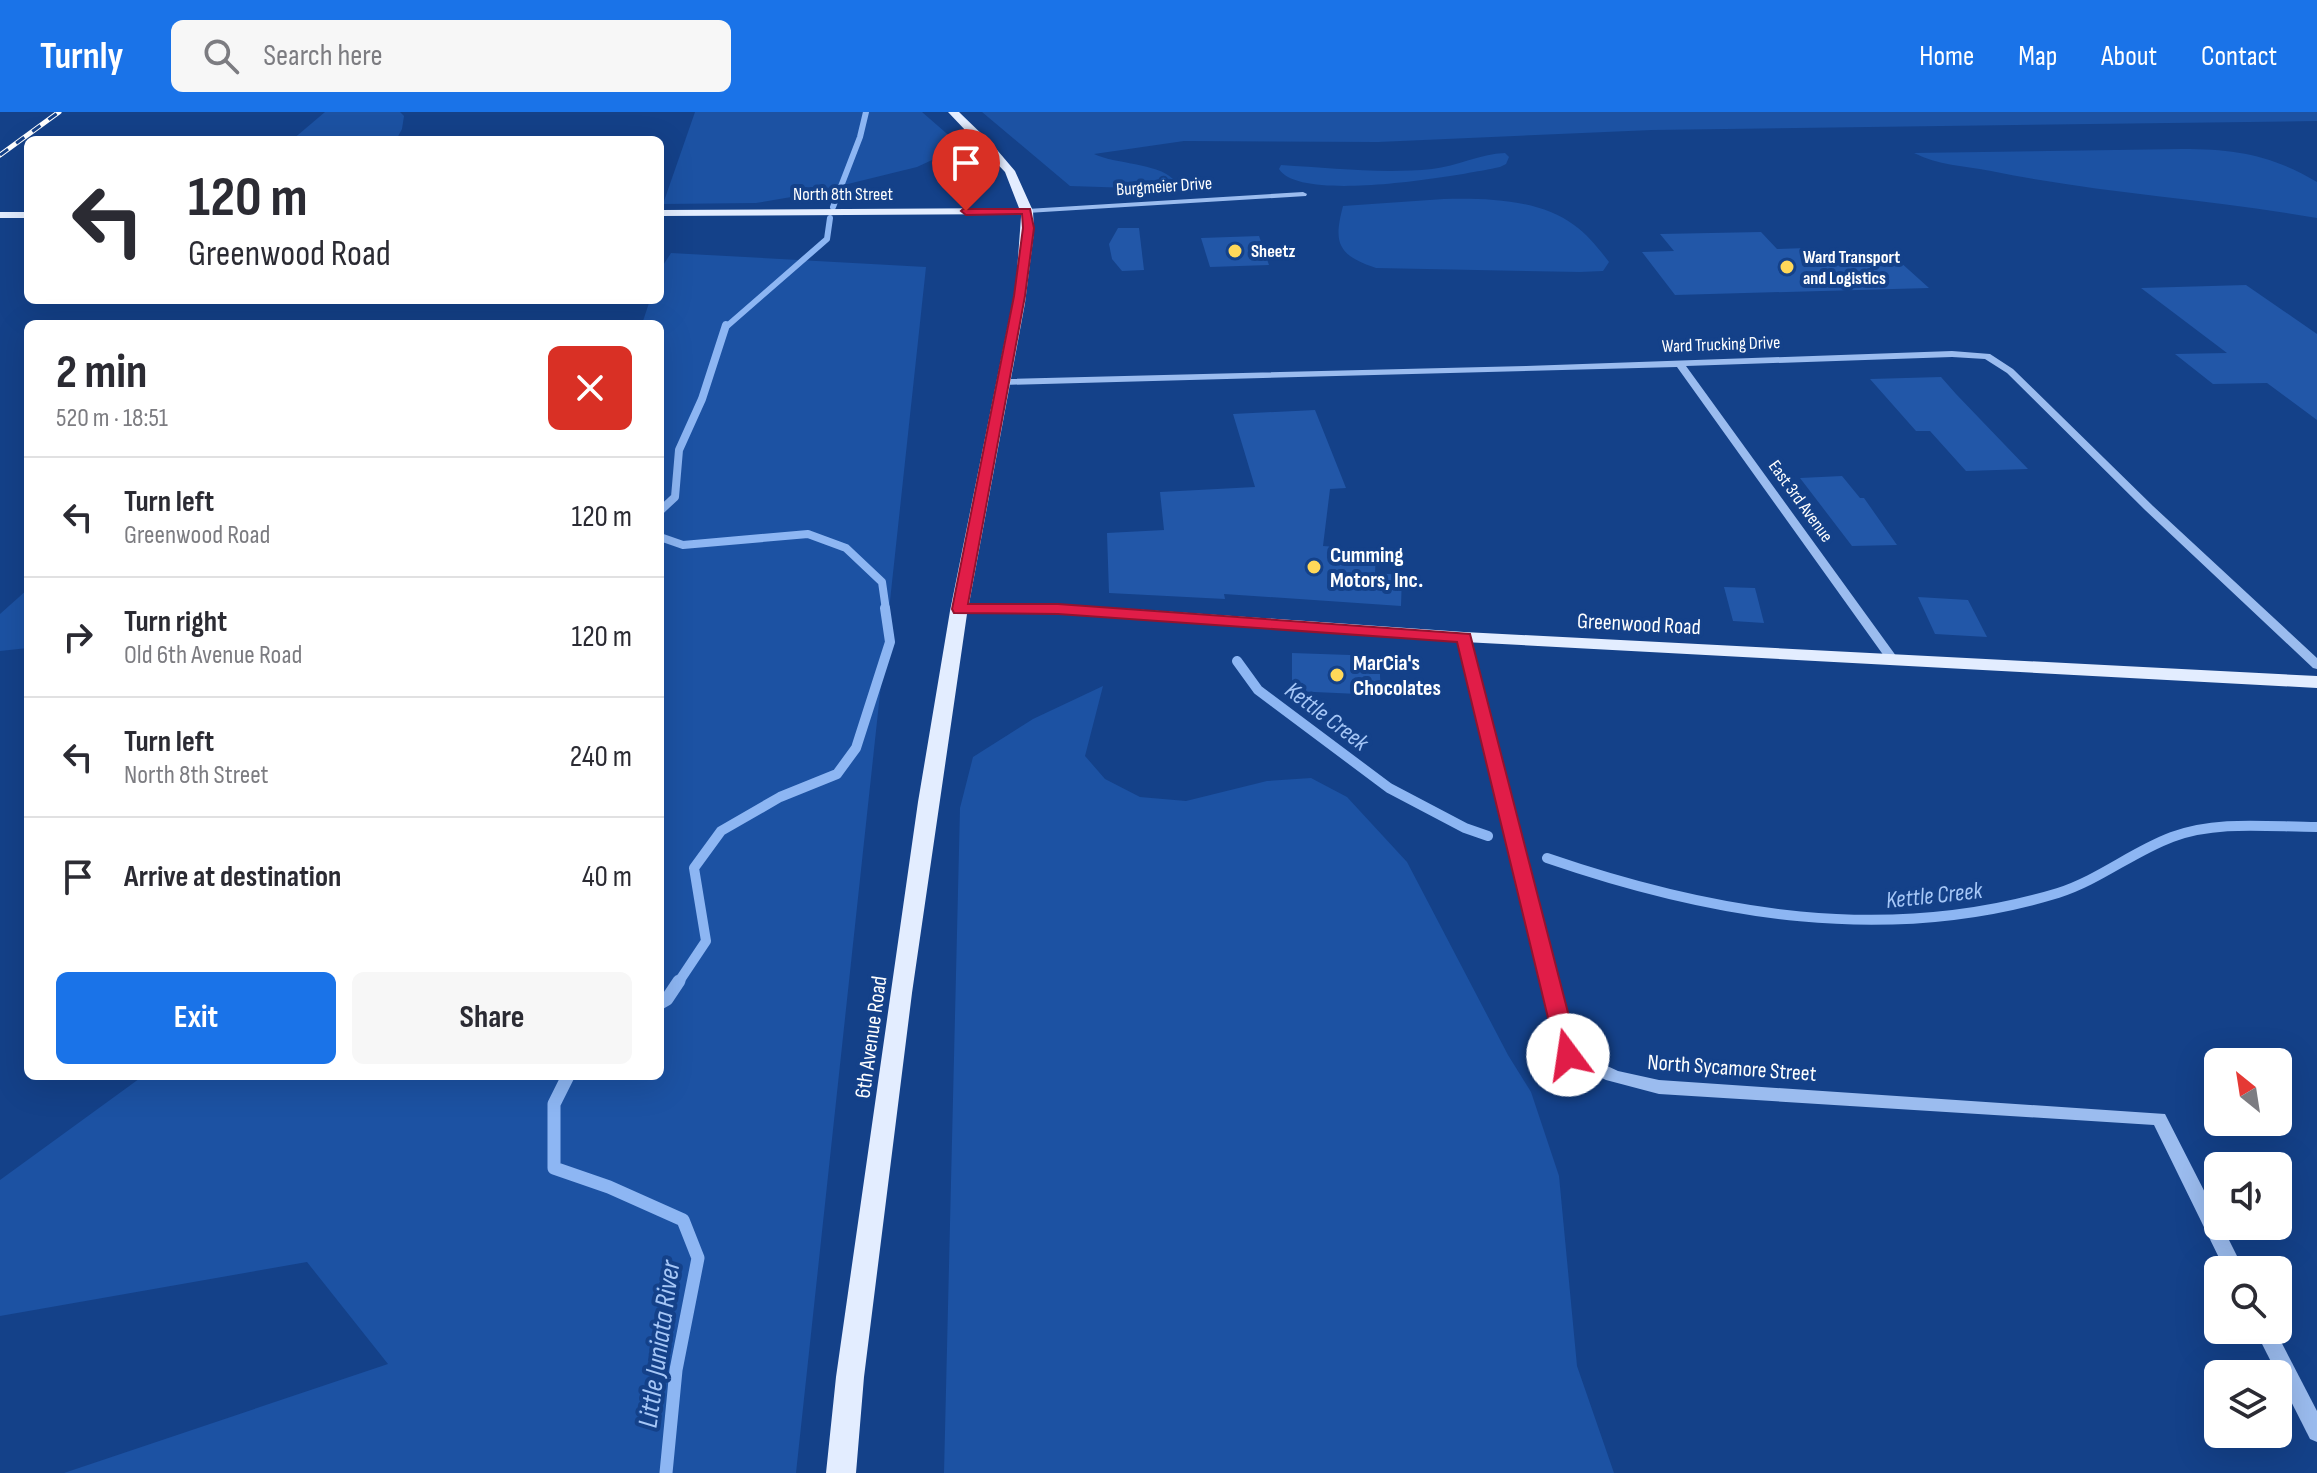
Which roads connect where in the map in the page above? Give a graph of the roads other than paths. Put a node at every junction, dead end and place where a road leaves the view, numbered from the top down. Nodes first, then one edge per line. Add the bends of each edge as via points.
1 (953, 112) edge
2 (1303, 194) dead end
3 (1027, 211) junction
4 (664, 213) edge
5 (0, 215) edge
6 (24, 215) edge
7 (1679, 363) junction
8 (1003, 382) junction
9 (960, 609) junction
10 (1464, 637) junction
11 (1893, 660) junction
12 (2317, 665) edge
13 (2317, 682) edge
14 (2228, 1256) edge
15 (2272, 1344) edge
16 (2317, 1432) edge
17 (841, 1473) edge

1 - 3 main road via 1010,171
2 - 3 street, Burgmeier Drive
3 - 4 main road, North 8th Street
3 - 8 main road, 6th Avenue Road
5 - 6 main road
7 - 8 street, Ward Trucking Drive
7 - 11 street, East 3rd Avenue
7 - 12 street, Ward Trucking Drive via 1963,354 1999,361
8 - 9 main road, 6th Avenue Road
9 - 10 main road, Greenwood Road via 1058,609
9 - 17 main road, 6th Avenue Road via 927,810
10 - 11 main road, Greenwood Road
10 - 14 street, North Sycamore Street via 1568,1055 1597,1073 1659,1087 2159,1119
11 - 13 main road, Greenwood Road
15 - 16 street

